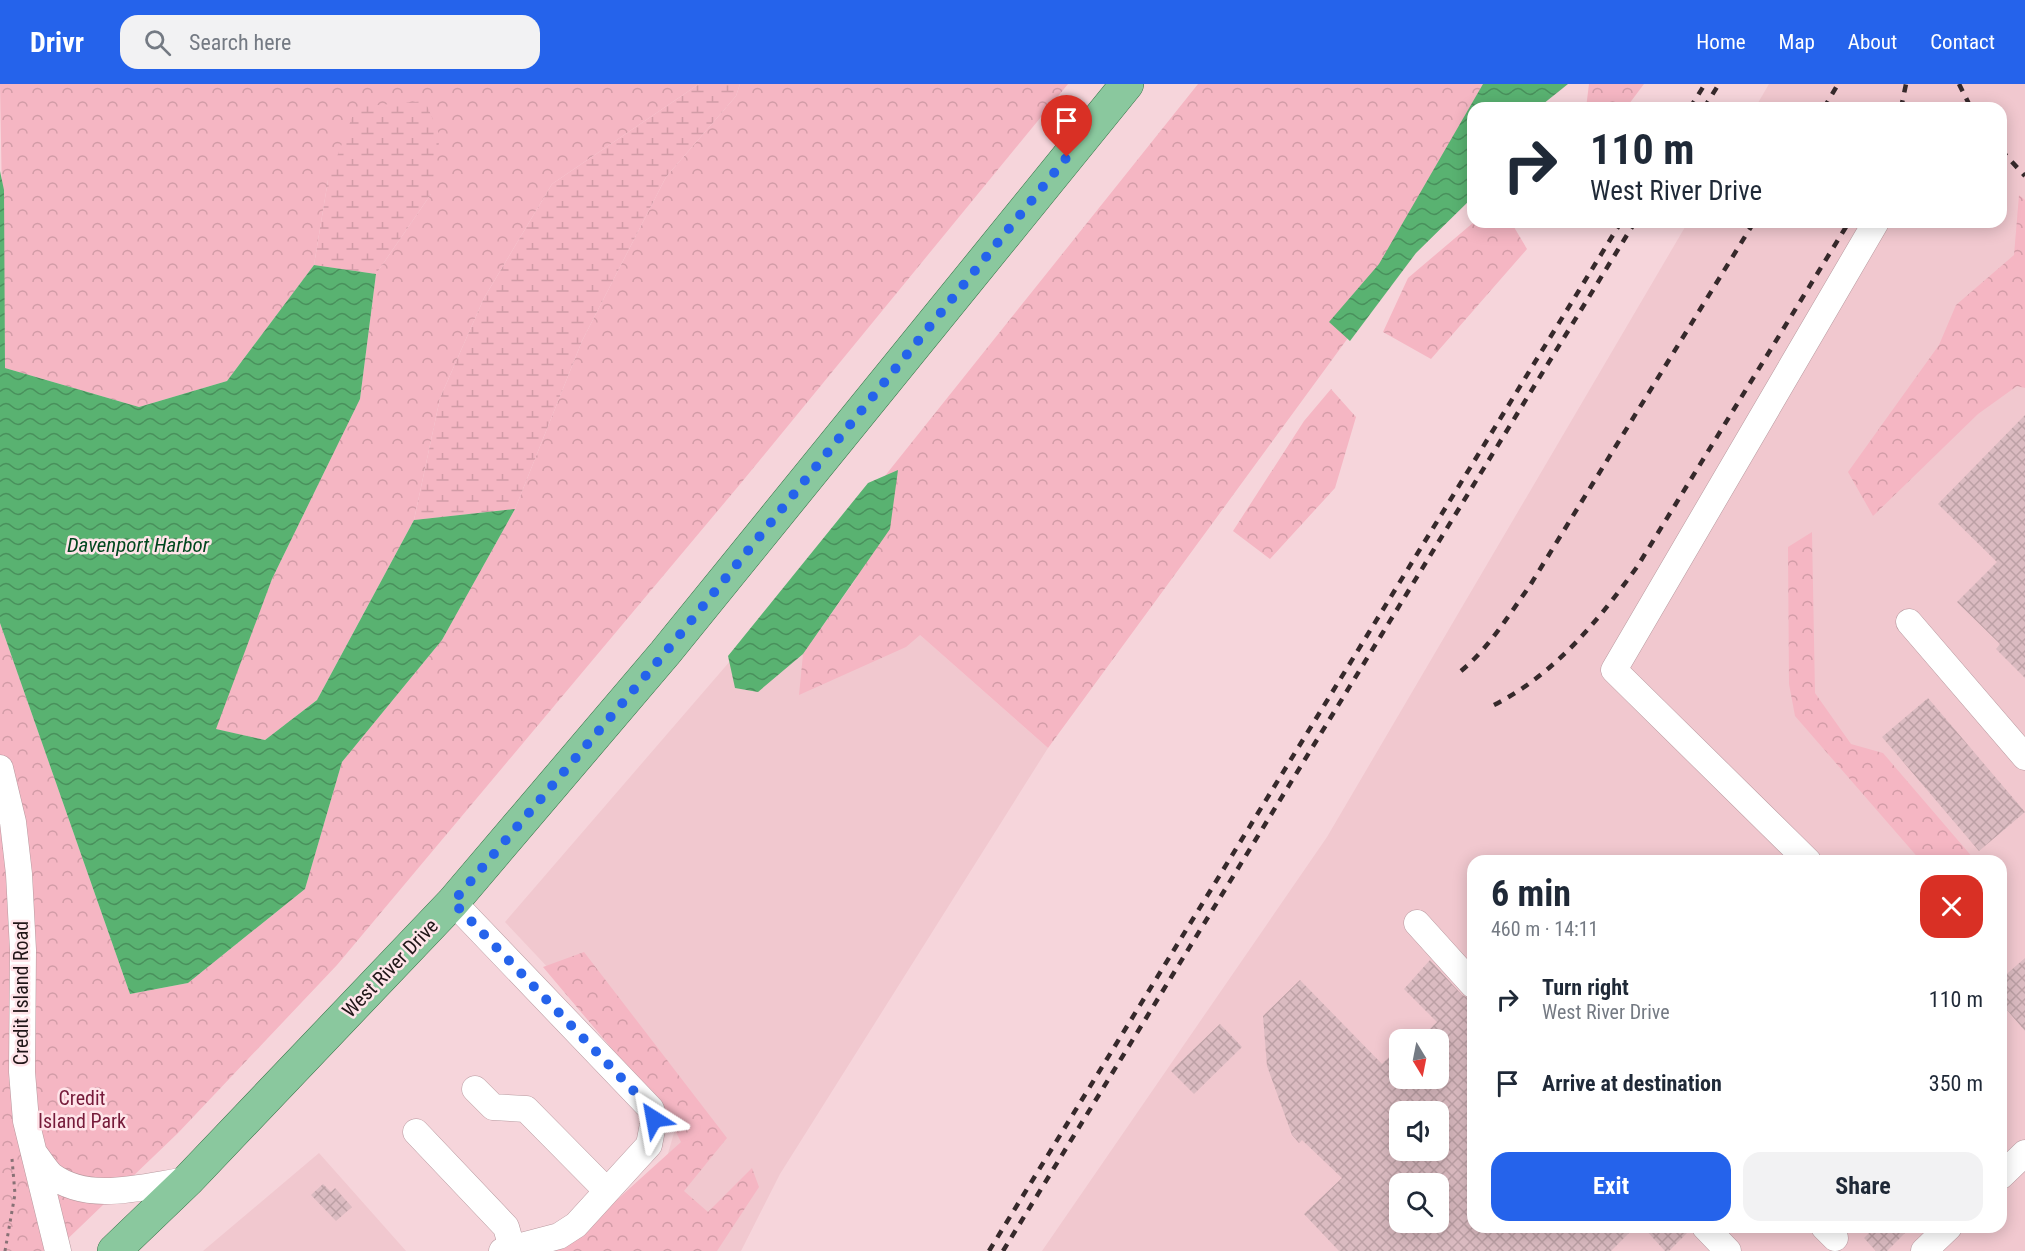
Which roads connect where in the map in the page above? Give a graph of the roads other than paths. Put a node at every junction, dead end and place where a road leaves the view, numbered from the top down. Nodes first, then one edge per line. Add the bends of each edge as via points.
1 (1127, 84) edge
2 (1872, 228) edge
3 (1909, 622) dead end
4 (2025, 757) edge
5 (0, 768) edge
6 (1802, 855) edge
7 (453, 902) junction
8 (1417, 922) dead end
9 (1467, 978) edge
10 (475, 1089) dead end
11 (416, 1132) dead end
12 (32, 1150) junction
13 (2025, 1153) edge
14 (2007, 1170) edge
15 (188, 1180) junction
16 (607, 1191) junction
17 (1712, 1233) edge
18 (1943, 1233) edge
19 (507, 1250) edge
20 (58, 1251) edge
21 (114, 1251) edge
22 (1728, 1251) edge
23 (1924, 1251) edge

1 - 7 main road, West River Drive via 665,653
2 - 6 street via 1614,670
3 - 4 street
5 - 12 street, Credit Island Road via 13,822 19,874 22,1072
7 - 15 main road, West River Drive
7 - 16 street via 651,1109 654,1119 649,1145
8 - 9 street
10 - 16 street via 493,1107 526,1109
11 - 19 street via 506,1227
12 - 15 street via 51,1174 79,1188 107,1192
12 - 20 street, Credit Island Road
13 - 14 street
15 - 21 main road, West River Drive
16 - 19 street via 576,1225 559,1236
17 - 22 street
18 - 23 street

